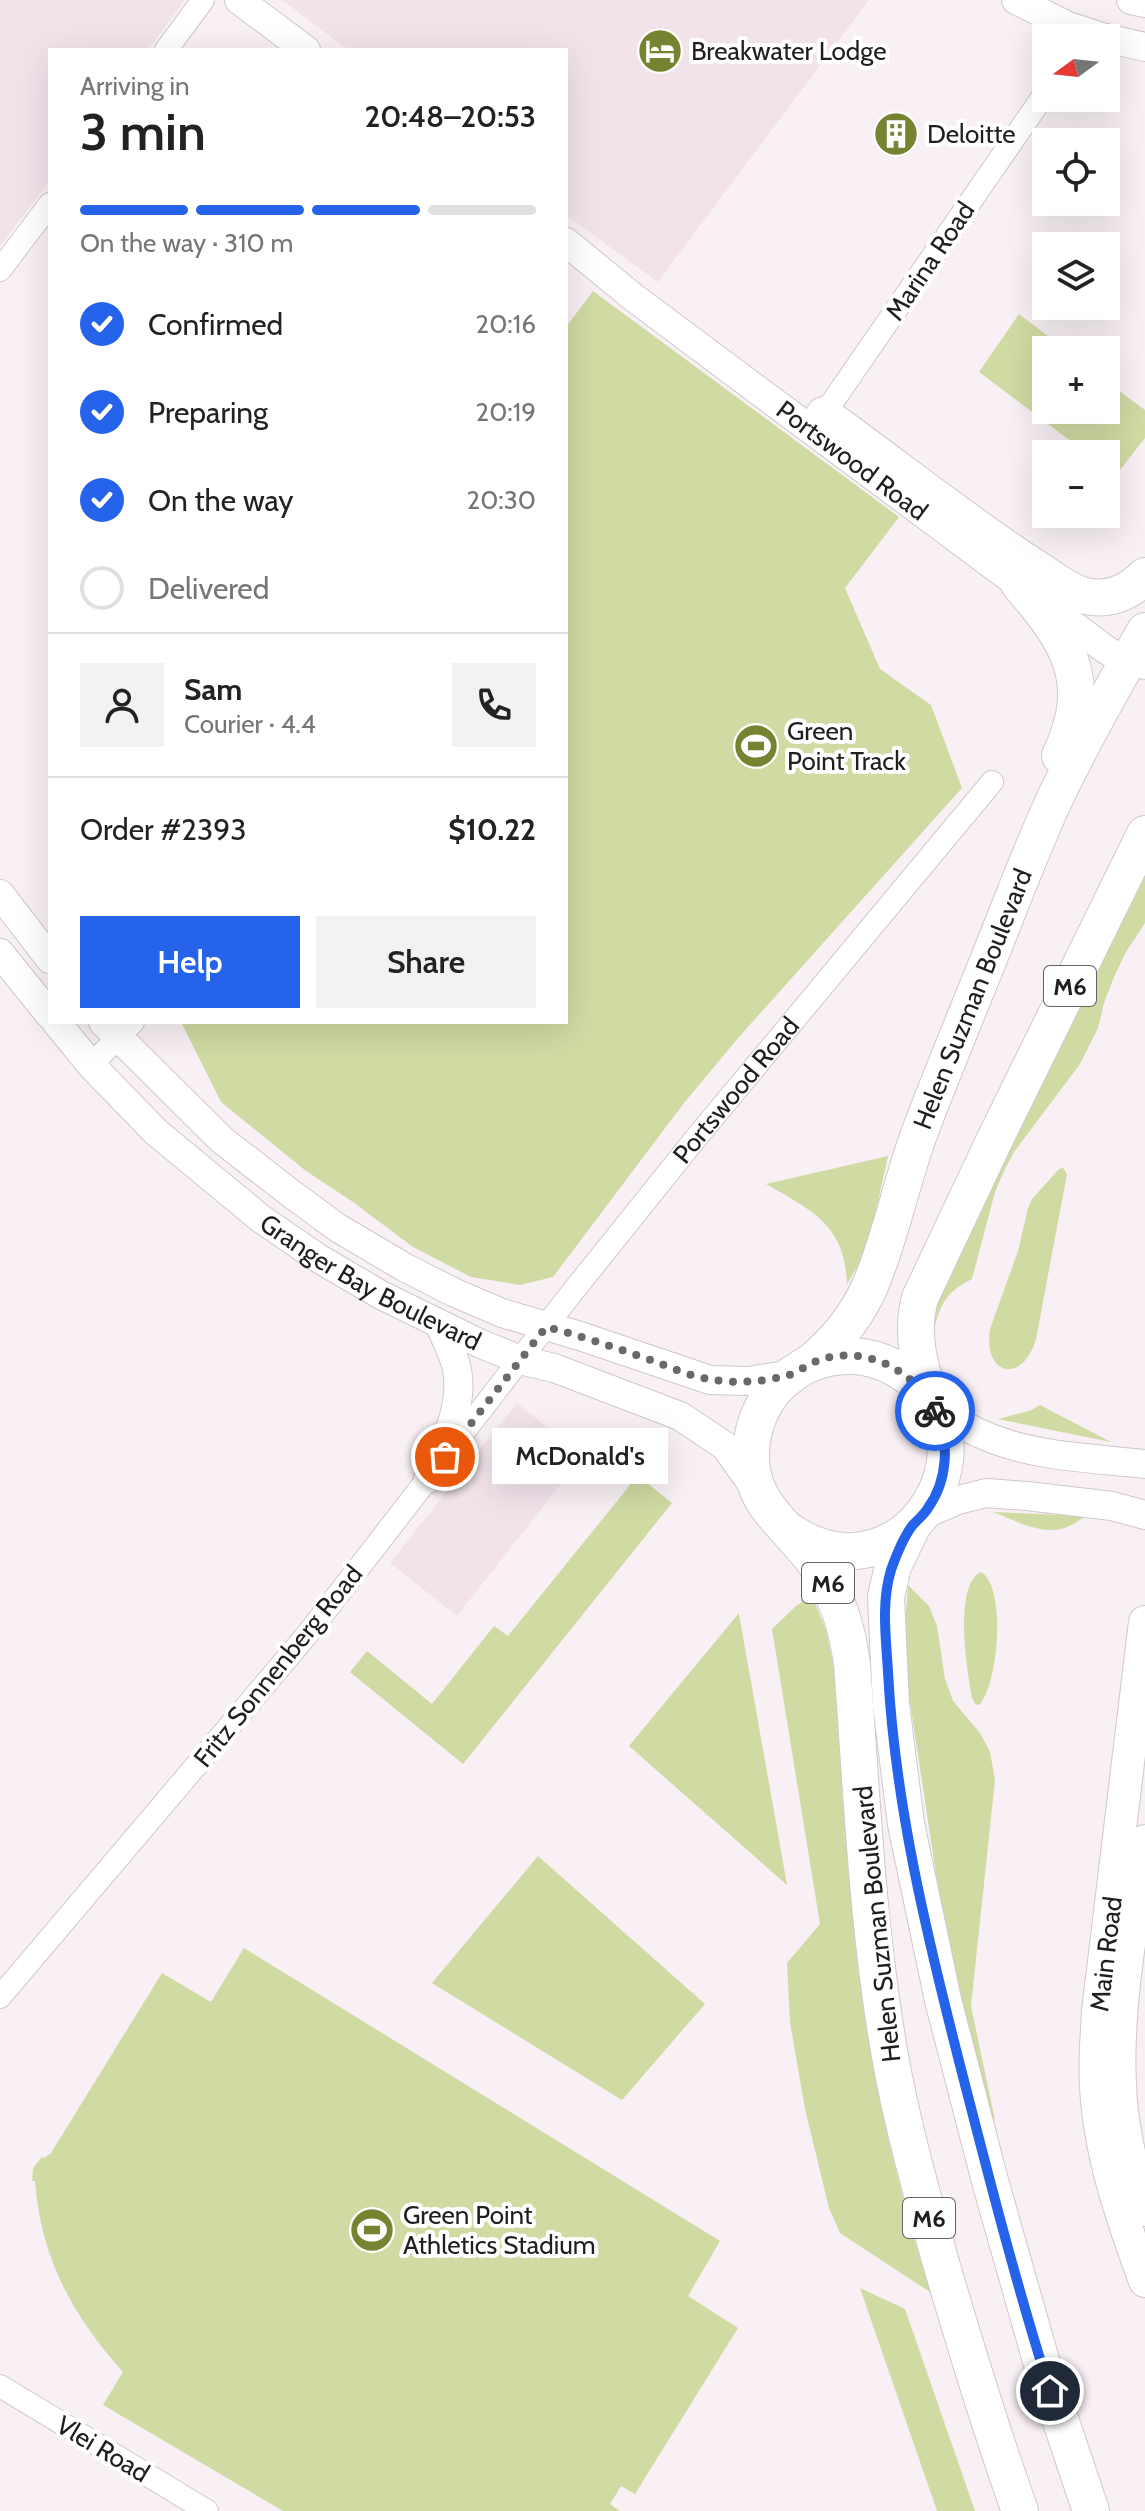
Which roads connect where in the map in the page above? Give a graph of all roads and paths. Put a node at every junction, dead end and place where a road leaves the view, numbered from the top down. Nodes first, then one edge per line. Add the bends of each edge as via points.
1 (203, 0) edge
2 (239, 0) edge
3 (1023, 4) edge
4 (1121, 42) edge
5 (167, 48) edge
6 (303, 48) edge
7 (1032, 112) edge
8 (48, 207) edge
9 (568, 235) edge
10 (568, 244) edge
11 (0, 270) edge
12 (819, 422) junction
13 (1145, 576) edge
14 (1019, 584) junction
15 (1139, 652) edge
16 (992, 782) dead end
17 (1145, 834) edge
18 (1034, 845) junction
19 (0, 894) edge
20 (0, 953) edge
21 (48, 956) edge
22 (48, 1013) edge
23 (58, 1024) edge
24 (118, 1028) edge
25 (91, 1065) junction
26 (439, 1324) junction
27 (546, 1327) junction
28 (520, 1360) junction
29 (799, 1370) junction
30 (932, 1404) junction
31 (1145, 1464) edge
32 (428, 1479) junction
33 (759, 1494) junction
34 (1145, 1515) edge
35 (918, 1521) junction
36 (788, 1530) junction
37 (1145, 1622) edge
38 (1145, 1841) edge
39 (0, 1997) edge
40 (1145, 2209) edge
41 (1145, 2281) edge
42 (0, 2386) edge
43 (207, 2511) edge
44 (1020, 2511) edge
45 (1091, 2511) edge

1 - 5 street
2 - 6 street
3 - 4 street via 1068,26
7 - 12 street, Marina Road
8 - 11 street
9 - 12 street, Portswood Road via 641,283
10 - 12 street, Portswood Road via 633,297
12 - 13 main road via 1077,594 1122,594
12 - 14 street, Portswood Road
14 - 15 street, Portswood Road via 1105,649
14 - 18 main road via 1066,646 1075,685 1070,731 1050,777
15 - 18 main road, Helen Suzman Boulevard / M6 via 1062,784
16 - 27 street, Portswood Road via 760,1059
17 - 30 main road, Helen Suzman Boulevard / M6 via 920,1298 915,1337
18 - 29 main road, Helen Suzman Boulevard / M6 via 921,1129 867,1294 821,1354
19 - 21 street
20 - 22 street
23 - 25 street, Granger Bay Boulevard
24 - 25 street, Granger Bay Boulevard
24 - 27 street, Granger Bay Boulevard via 222,1140 338,1228 453,1292
25 - 26 street, Granger Bay Boulevard via 156,1132 260,1218 381,1295
26 - 28 street, Granger Bay Boulevard
26 - 32 street via 456,1363 459,1391 452,1423
27 - 28 street, Fritz Sonnenberg Road
27 - 29 street, Granger Bay Boulevard via 710,1380 749,1381
28 - 32 street, Fritz Sonnenberg Road
28 - 33 street, Granger Bay Boulevard via 554,1368 692,1422 725,1446
29 - 30 main road, Helen Suzman Boulevard / M6 via 840,1356 877,1360 905,1374
29 - 33 main road, Helen Suzman Boulevard / M6 via 769,1397 755,1426 751,1459
30 - 31 street via 1002,1442
30 - 35 main road, Helen Suzman Boulevard / M6 via 943,1433 945,1462 936,1494
32 - 39 street, Fritz Sonnenberg Road via 296,1648
33 - 36 main road, Helen Suzman Boulevard / M6
34 - 35 street via 1112,1506 986,1493 958,1500
35 - 36 main road, Helen Suzman Boulevard / M6 via 882,1545 846,1551 816,1545
35 - 45 main road, Helen Suzman Boulevard / M6 via 893,1566 886,1597 888,1675 906,1824 943,2000 990,2181
36 - 44 main road, Helen Suzman Boulevard / M6 via 830,1586 847,1632 871,1918 891,2059 963,2341
37 - 41 main road, Main Road via 1095,2071 1107,2163
38 - 40 main road, Main Road via 1119,2074 1122,2117
42 - 43 street, Vlei Road

